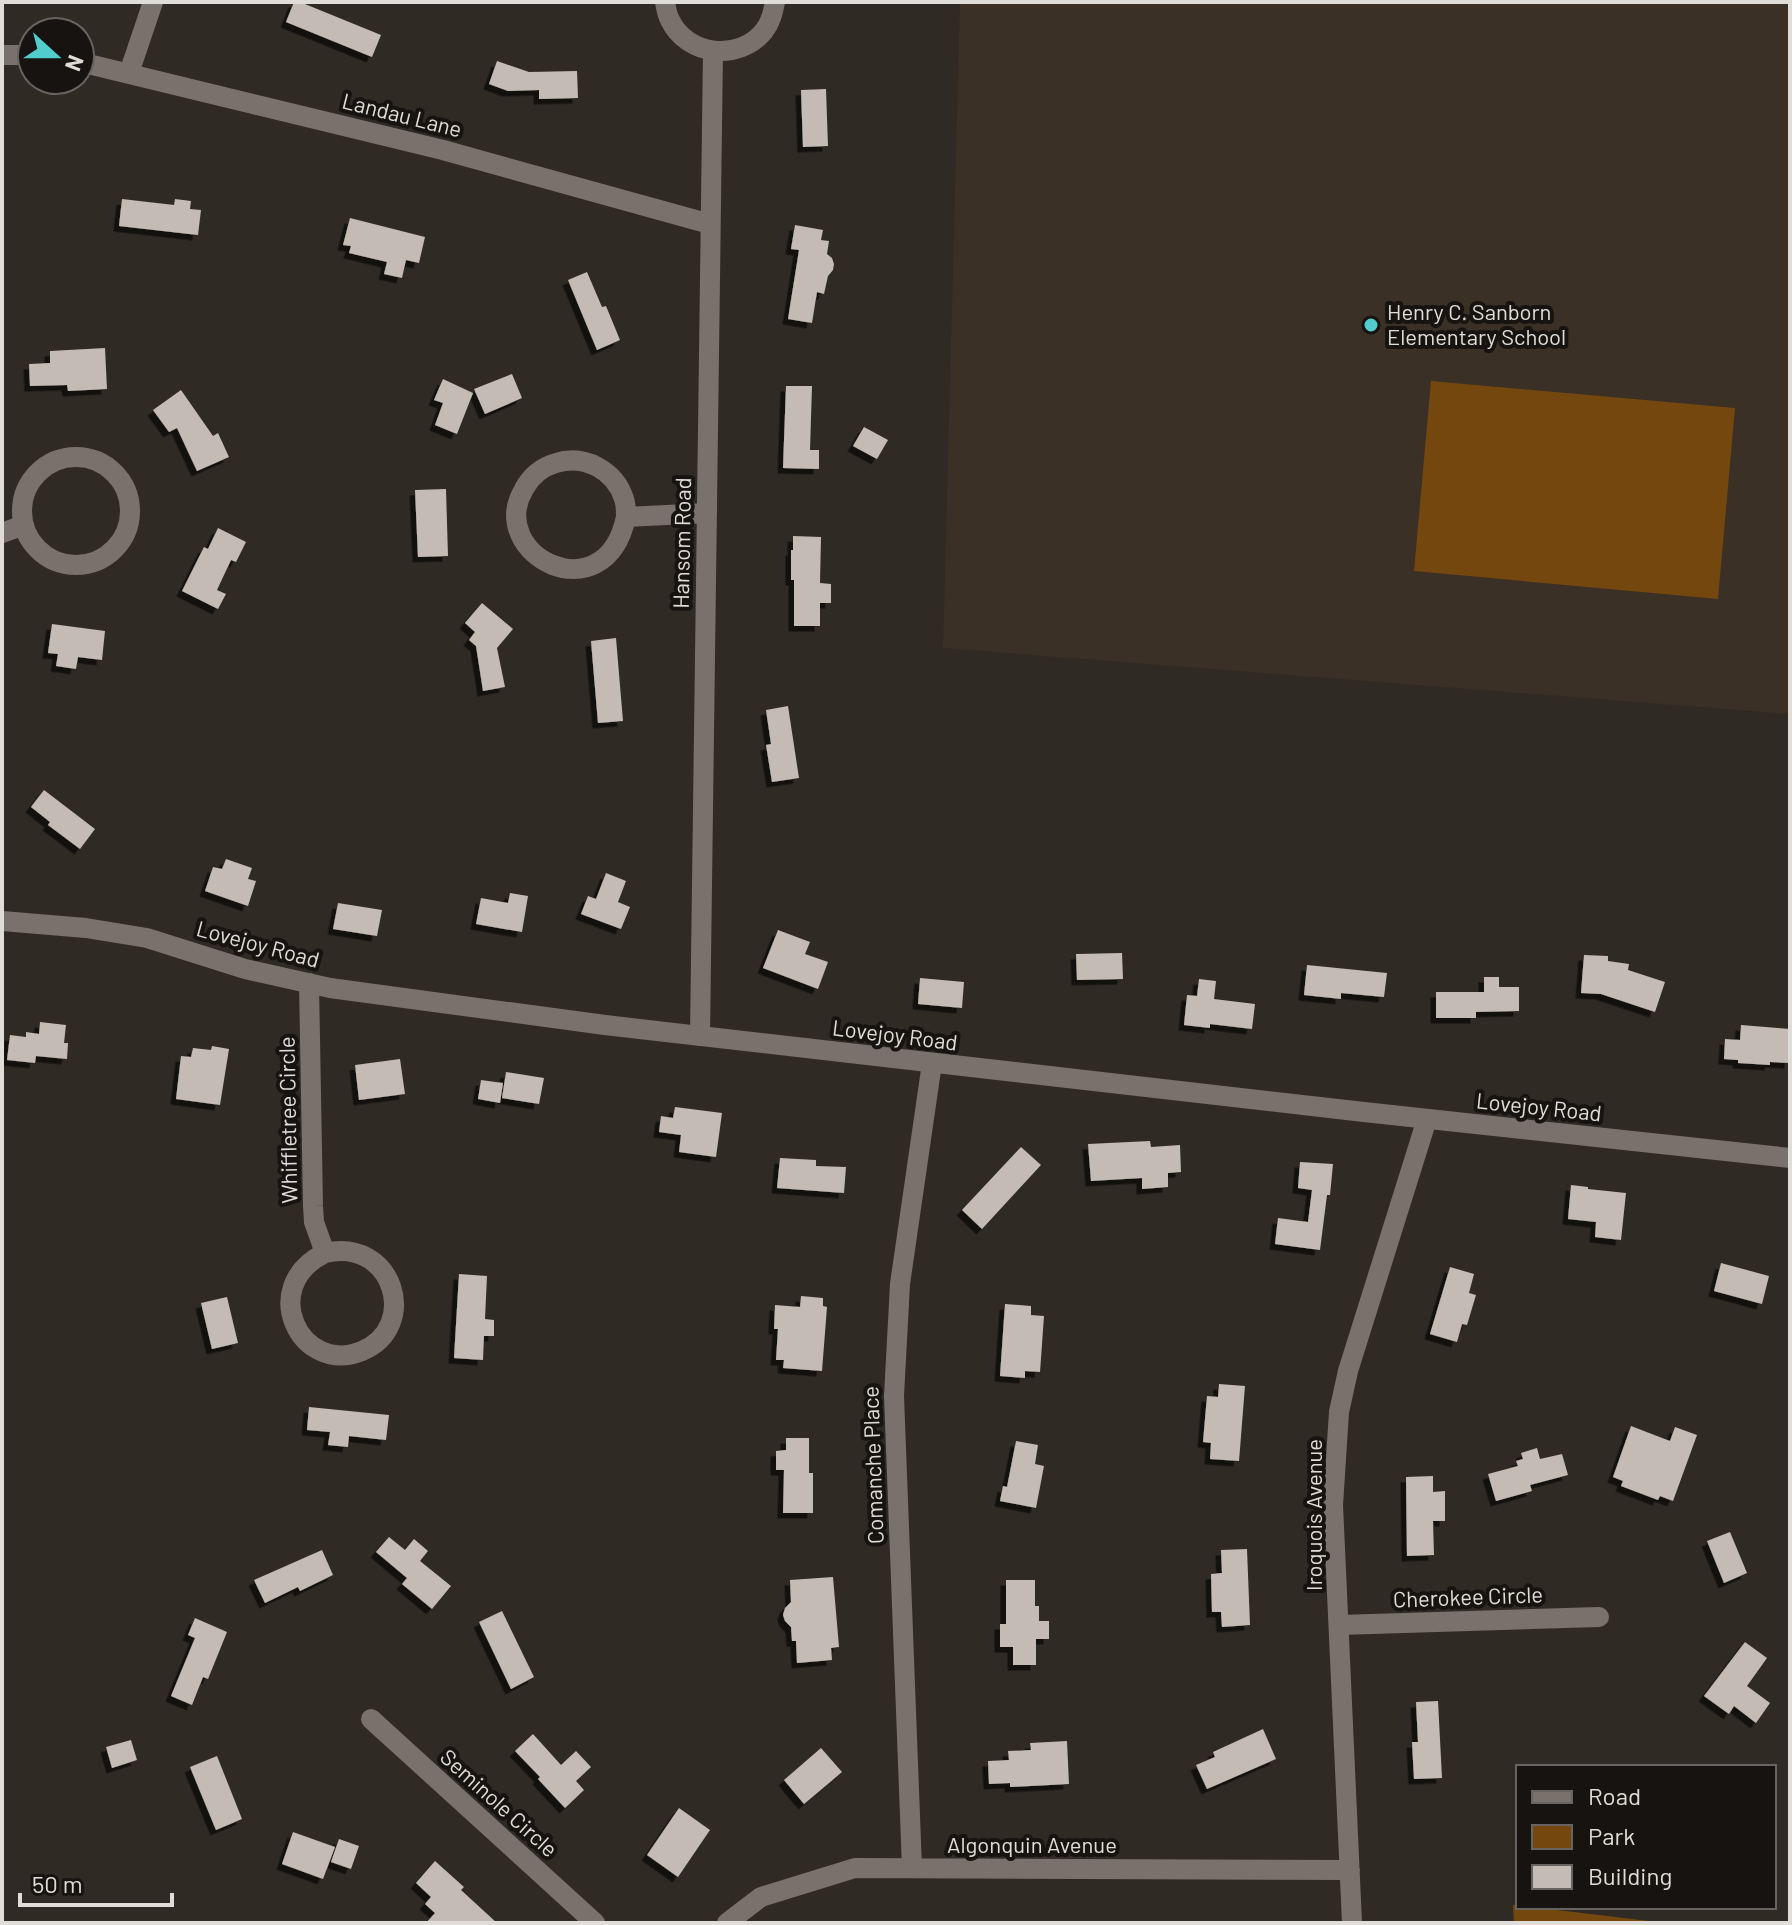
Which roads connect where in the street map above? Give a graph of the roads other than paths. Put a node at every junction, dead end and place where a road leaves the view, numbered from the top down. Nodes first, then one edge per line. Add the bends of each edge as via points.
1 (153, 2) edge
2 (665, 2) edge
3 (775, 2) edge
4 (713, 51) junction
5 (96, 66) edge
6 (129, 73) junction
7 (710, 224) junction
8 (707, 513) junction
9 (626, 517) junction
10 (24, 525) junction
11 (2, 533) edge
12 (2, 921) edge
13 (309, 983) junction
14 (700, 1036) junction
15 (932, 1063) junction
16 (1427, 1119) junction
17 (1790, 1158) edge
18 (325, 1253) junction
19 (1599, 1617) dead end
20 (1339, 1625) junction
21 (371, 1719) dead end
22 (912, 1868) junction
23 (1350, 1870) junction
24 (595, 1923) edge
25 (727, 1923) edge
26 (1352, 1923) edge

1 - 6 street
2 - 4 street via 680,35
3 - 4 street via 763,32 749,44
4 - 7 street, Hansom Road
5 - 6 street, Landau Lane
6 - 7 street, Landau Lane via 443,150
7 - 8 street, Hansom Road
8 - 9 street
8 - 14 street, Hansom Road
9 - 9 street via 623,534 602,560 569,569 545,562 526,545 517,511 522,492 547,465 584,461 615,481
10 - 10 street via 43,554 59,563 86,564 110,553 122,539 130,504 125,487 100,462 65,458 35,475 22,507
10 - 11 street
12 - 13 street, Lovejoy Road via 147,938
13 - 14 street, Lovejoy Road
13 - 18 street, Whiffletree Circle via 313,1206
14 - 15 street, Lovejoy Road
15 - 16 street, Lovejoy Road
15 - 22 street, Comanche Place via 900,1284 894,1396
16 - 17 street, Lovejoy Road
16 - 20 street, Iroquois Avenue via 1339,1412 1333,1505
18 - 18 street via 297,1276 290,1298 293,1322 316,1348 339,1355 363,1350 380,1338 391,1320 394,1299 388,1278 375,1262 356,1252
19 - 20 street, Cherokee Circle
20 - 23 street, Iroquois Avenue
21 - 24 street, Seminole Circle
22 - 23 street, Algonquin Avenue
22 - 25 street, Algonquin Avenue via 844,1871 761,1897
23 - 26 street, Iroquois Avenue

